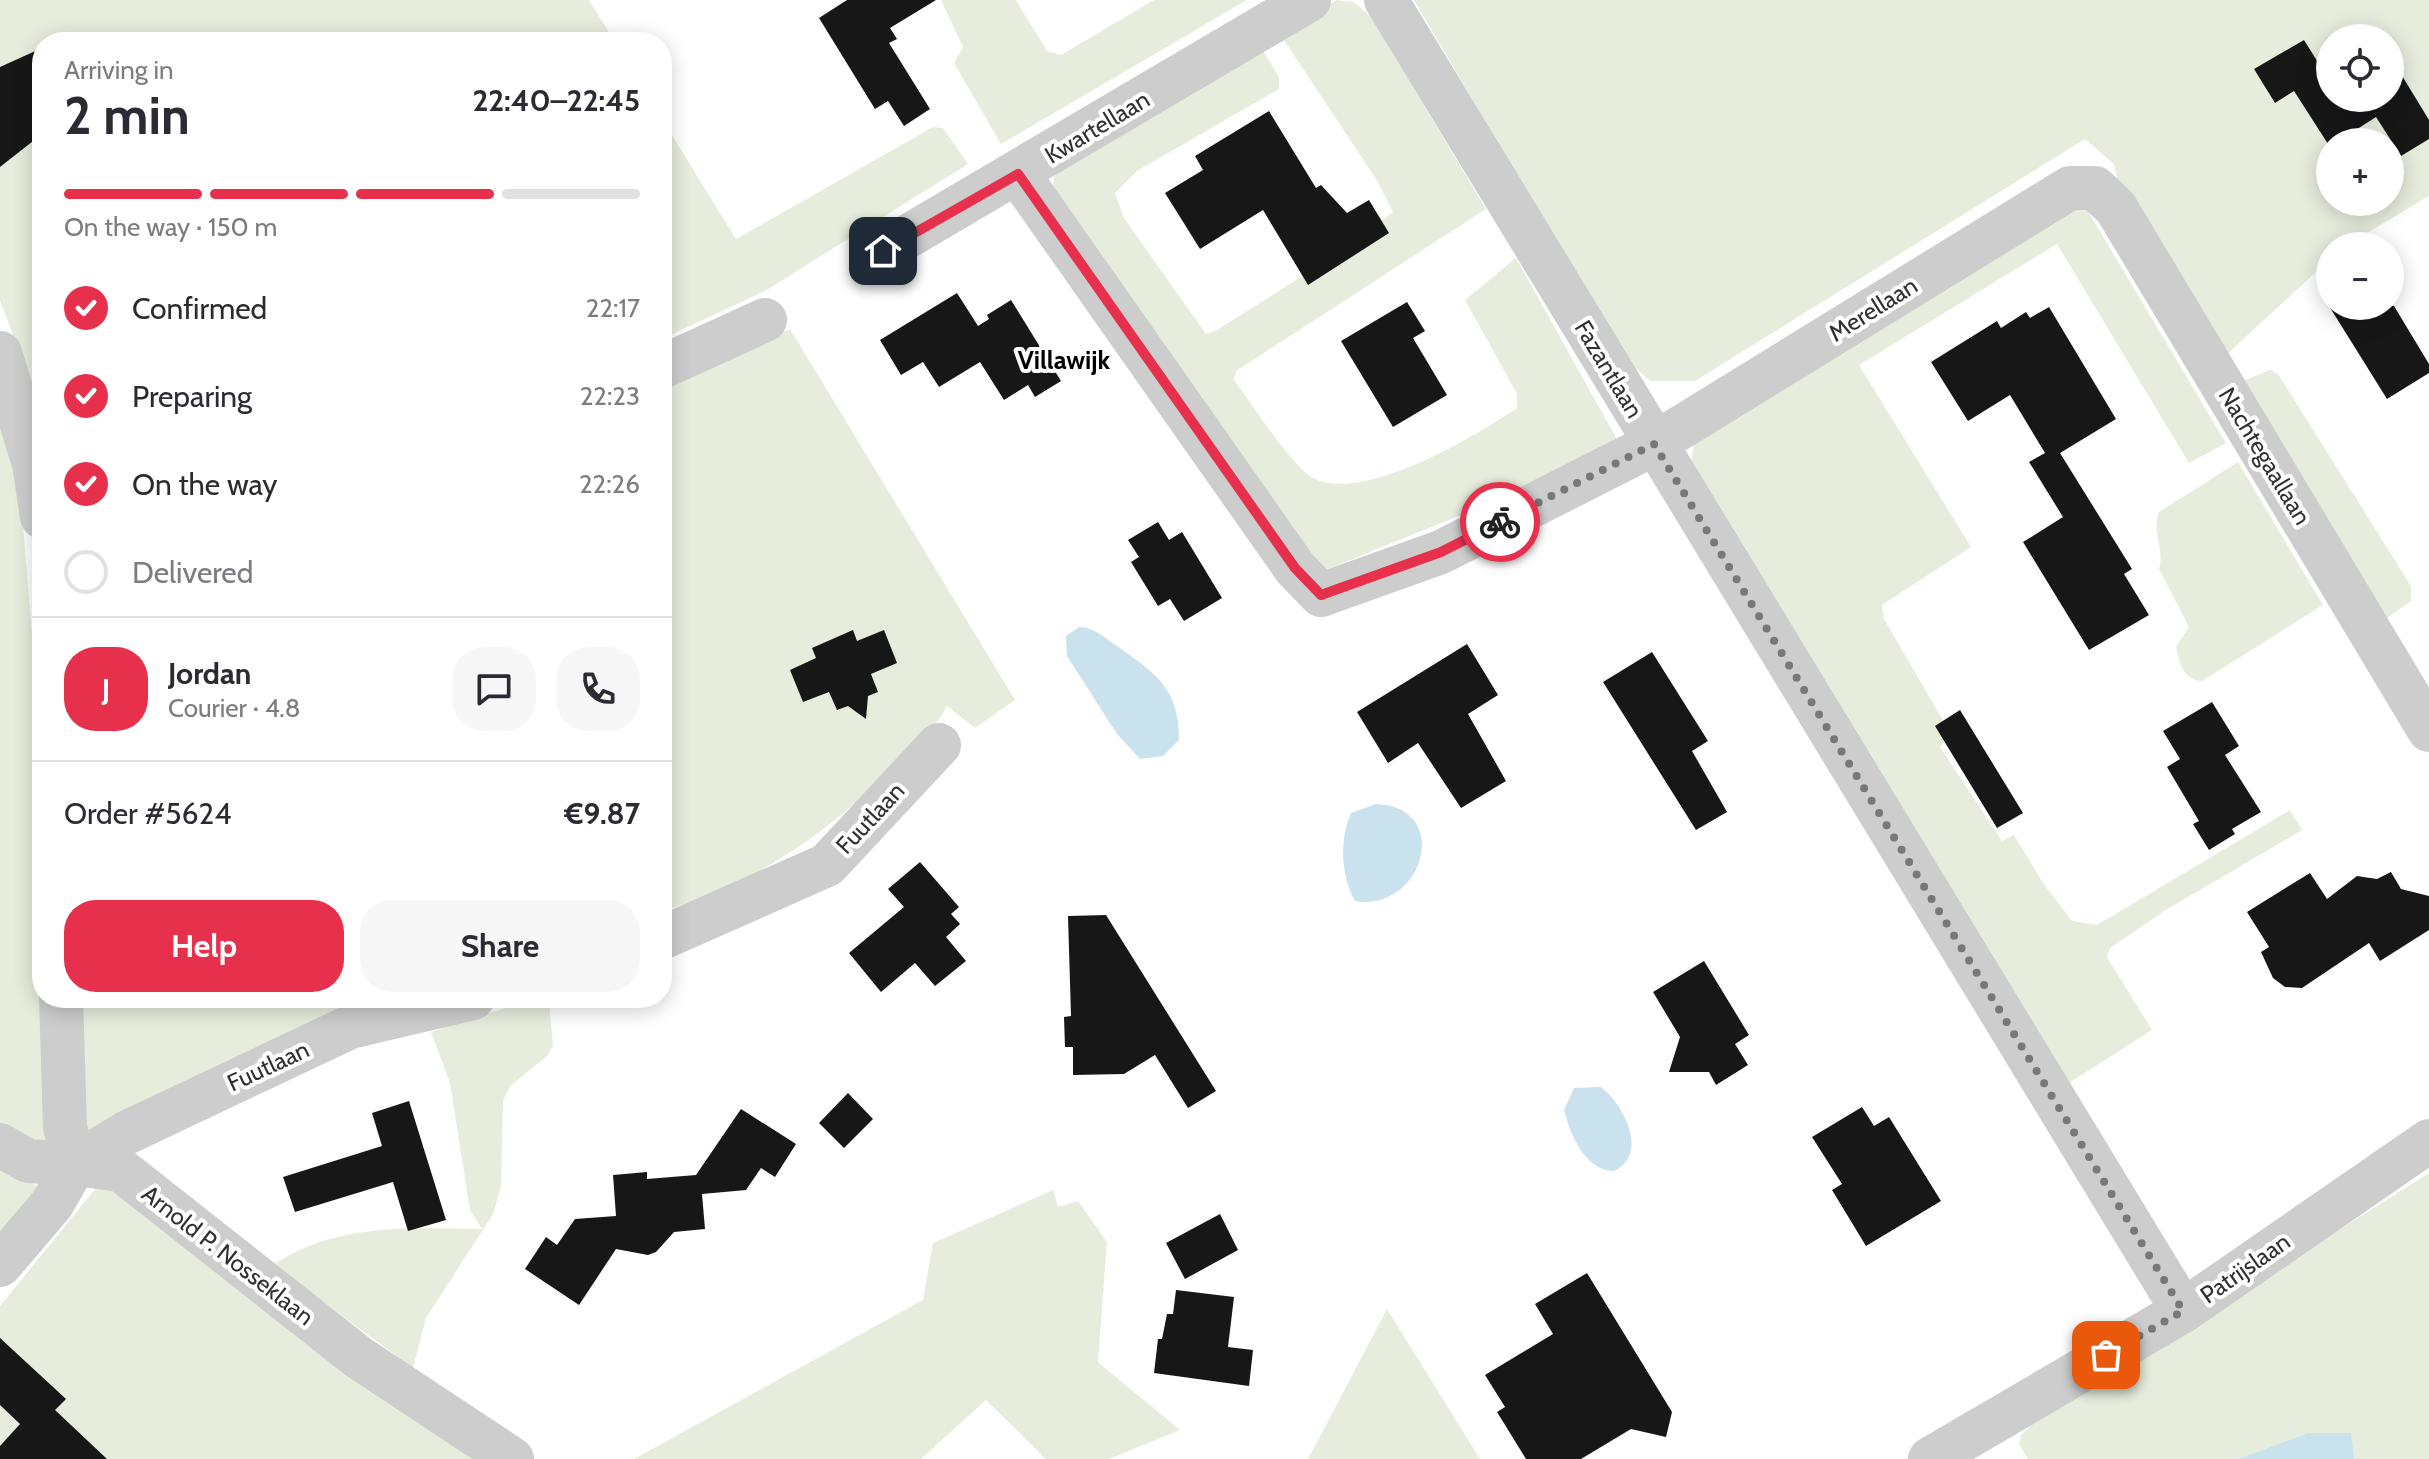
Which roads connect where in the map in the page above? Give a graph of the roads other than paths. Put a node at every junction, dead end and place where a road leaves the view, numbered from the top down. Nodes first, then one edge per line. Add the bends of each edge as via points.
1 (1309, 0) edge
2 (1386, 0) edge
3 (1018, 174) junction
4 (2095, 188) joint
5 (883, 251) dead end
6 (765, 320) dead end
7 (0, 353) edge
8 (672, 362) edge
9 (1654, 444) junction
10 (32, 457) edge
11 (2429, 730) edge
12 (939, 745) dead end
13 (672, 934) edge
14 (61, 1008) edge
15 (431, 1008) edge
16 (2429, 1141) edge
17 (0, 1145) edge
18 (75, 1164) junction
19 (0, 1265) edge
20 (2183, 1311) junction
21 (1988, 1444) edge
22 (512, 1459) edge
23 (1930, 1459) edge

1 - 3 street, Kwartellaan
2 - 9 street, Fazantlaan
3 - 5 street, Kwartellaan
3 - 9 street, Merellaan via 1295,568 1321,595 1441,552
4 - 9 street, Merellaan via 2070,188
4 - 11 street, Nachtegaallaan via 2116,208
6 - 8 street
7 - 10 street
9 - 20 street, Fazantlaan
12 - 13 street, Fuutlaan via 827,865
14 - 18 street via 65,1127
15 - 18 street, Fuutlaan via 350,1027 126,1133
16 - 20 street, Patrijslaan
17 - 18 street, Arnold P. Nosseklaan via 28,1161
18 - 19 street via 52,1204
18 - 22 street, Arnold P. Nosseklaan via 121,1170 358,1357
20 - 21 street, Patrijslaan
21 - 23 street, Patrijslaan

